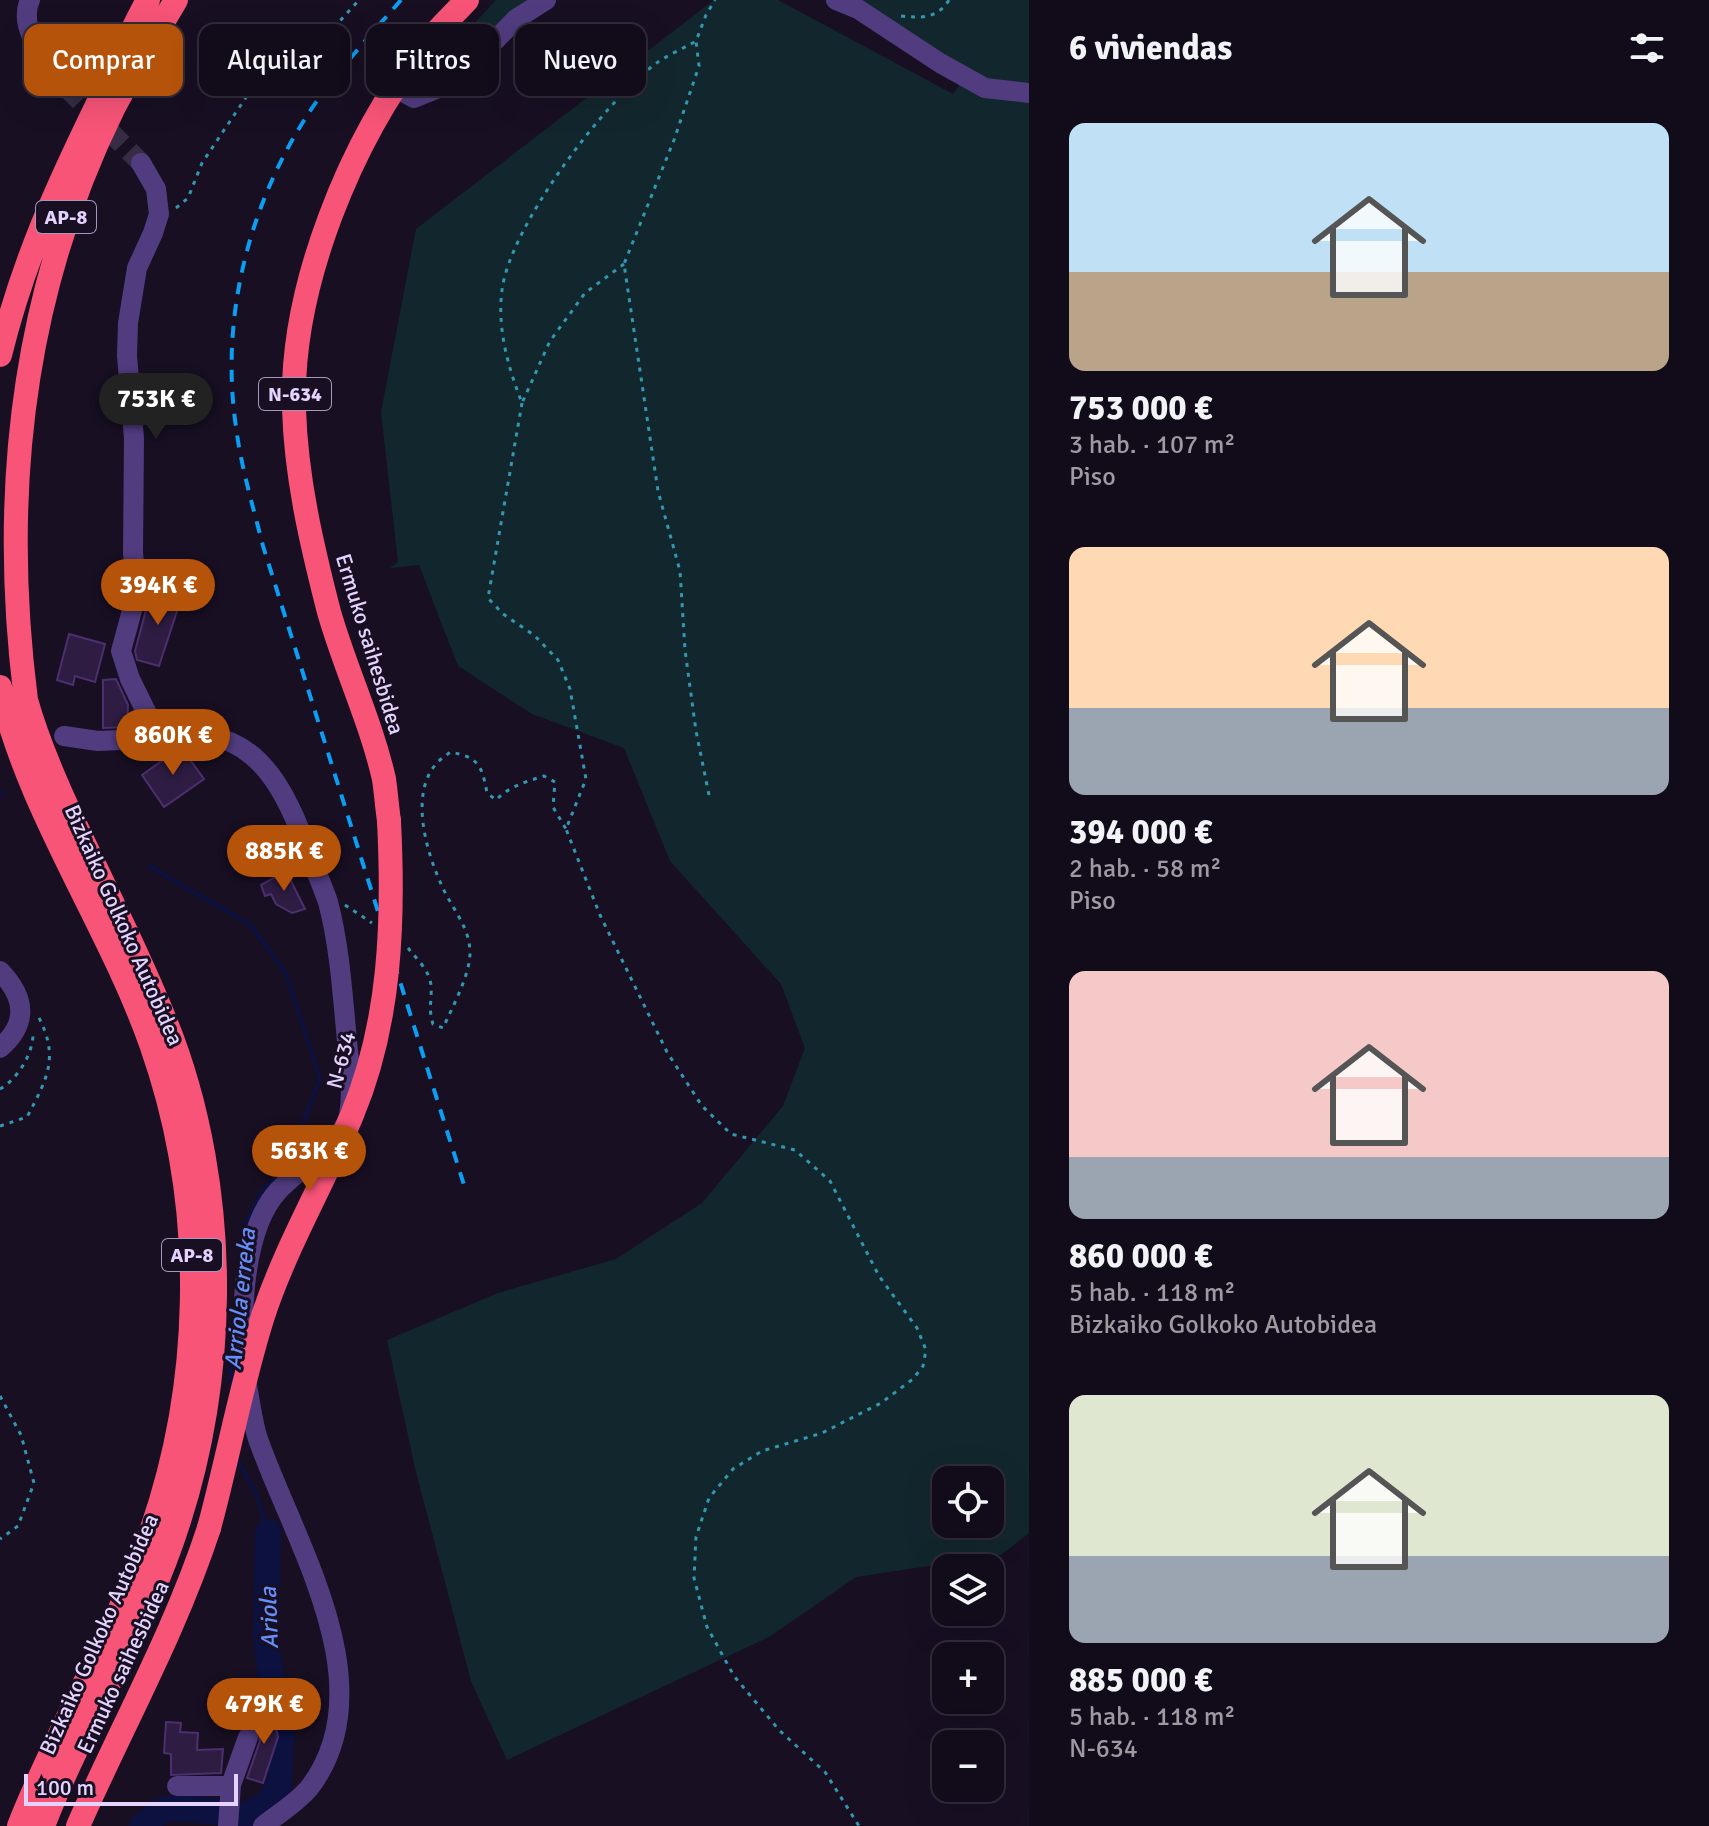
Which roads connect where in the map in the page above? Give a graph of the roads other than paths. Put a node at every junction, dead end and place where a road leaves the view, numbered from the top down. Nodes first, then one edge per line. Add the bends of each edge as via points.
1 (30, 0) edge
2 (148, 0) edge
3 (176, 0) edge
4 (467, 0) edge
5 (546, 0) edge
6 (836, 0) edge
7 (29, 24) edge
8 (445, 24) edge
9 (499, 36) edge
10 (1029, 93) edge
11 (390, 96) edge
12 (141, 163) tunnel mouth
13 (0, 355) edge
14 (0, 687) edge
15 (64, 736) dead end
16 (160, 740) junction
17 (389, 821) joint
18 (0, 971) edge
19 (0, 1048) edge
20 (209, 1528) joint
21 (248, 1737) dead end
22 (177, 1786) dead end
23 (230, 1790) junction
24 (228, 1825) edge
25 (19, 1826) edge
26 (43, 1826) edge
27 (78, 1826) edge
28 (263, 1826) edge

1 - 7 street
2 - 13 highway, AP-8 via 35,238
3 - 26 highway, Bizkaiko Golkoko Autobidea / AP-8 via 116,105 54,248 17,378 0,507 12,639 26,701 75,825 168,1025 206,1172 214,1268 212,1362 182,1513 164,1564
4 - 8 highway, Ermuko saihesbidea / N-634
5 - 9 street
6 - 10 street via 985,88
11 - 17 highway, Ermuko saihesbidea / N-634 via 343,185 313,263 294,407 300,486 314,550 384,780
12 - 16 street via 156,189 159,214 137,268 128,323 137,592 121,651
14 - 25 highway, Bizkaiko Golkoko Autobidea / AP-8 via 50,823 151,1044 184,1173 192,1300 180,1423 158,1511 118,1613
15 - 16 street
16 - 28 street via 224,738 273,776 324,892 338,956 348,1117 336,1138 277,1191 261,1215 251,1242 245,1292 247,1386 257,1436 336,1651 336,1729 327,1760 309,1789
17 - 20 highway, N-634, bridge via 392,939 367,1068 353,1113 264,1314
18 - 19 street via 16,988 21,1014 13,1037
20 - 27 highway, Ermuko saihesbidea via 160,1654
21 - 23 street
22 - 23 street
23 - 24 street

